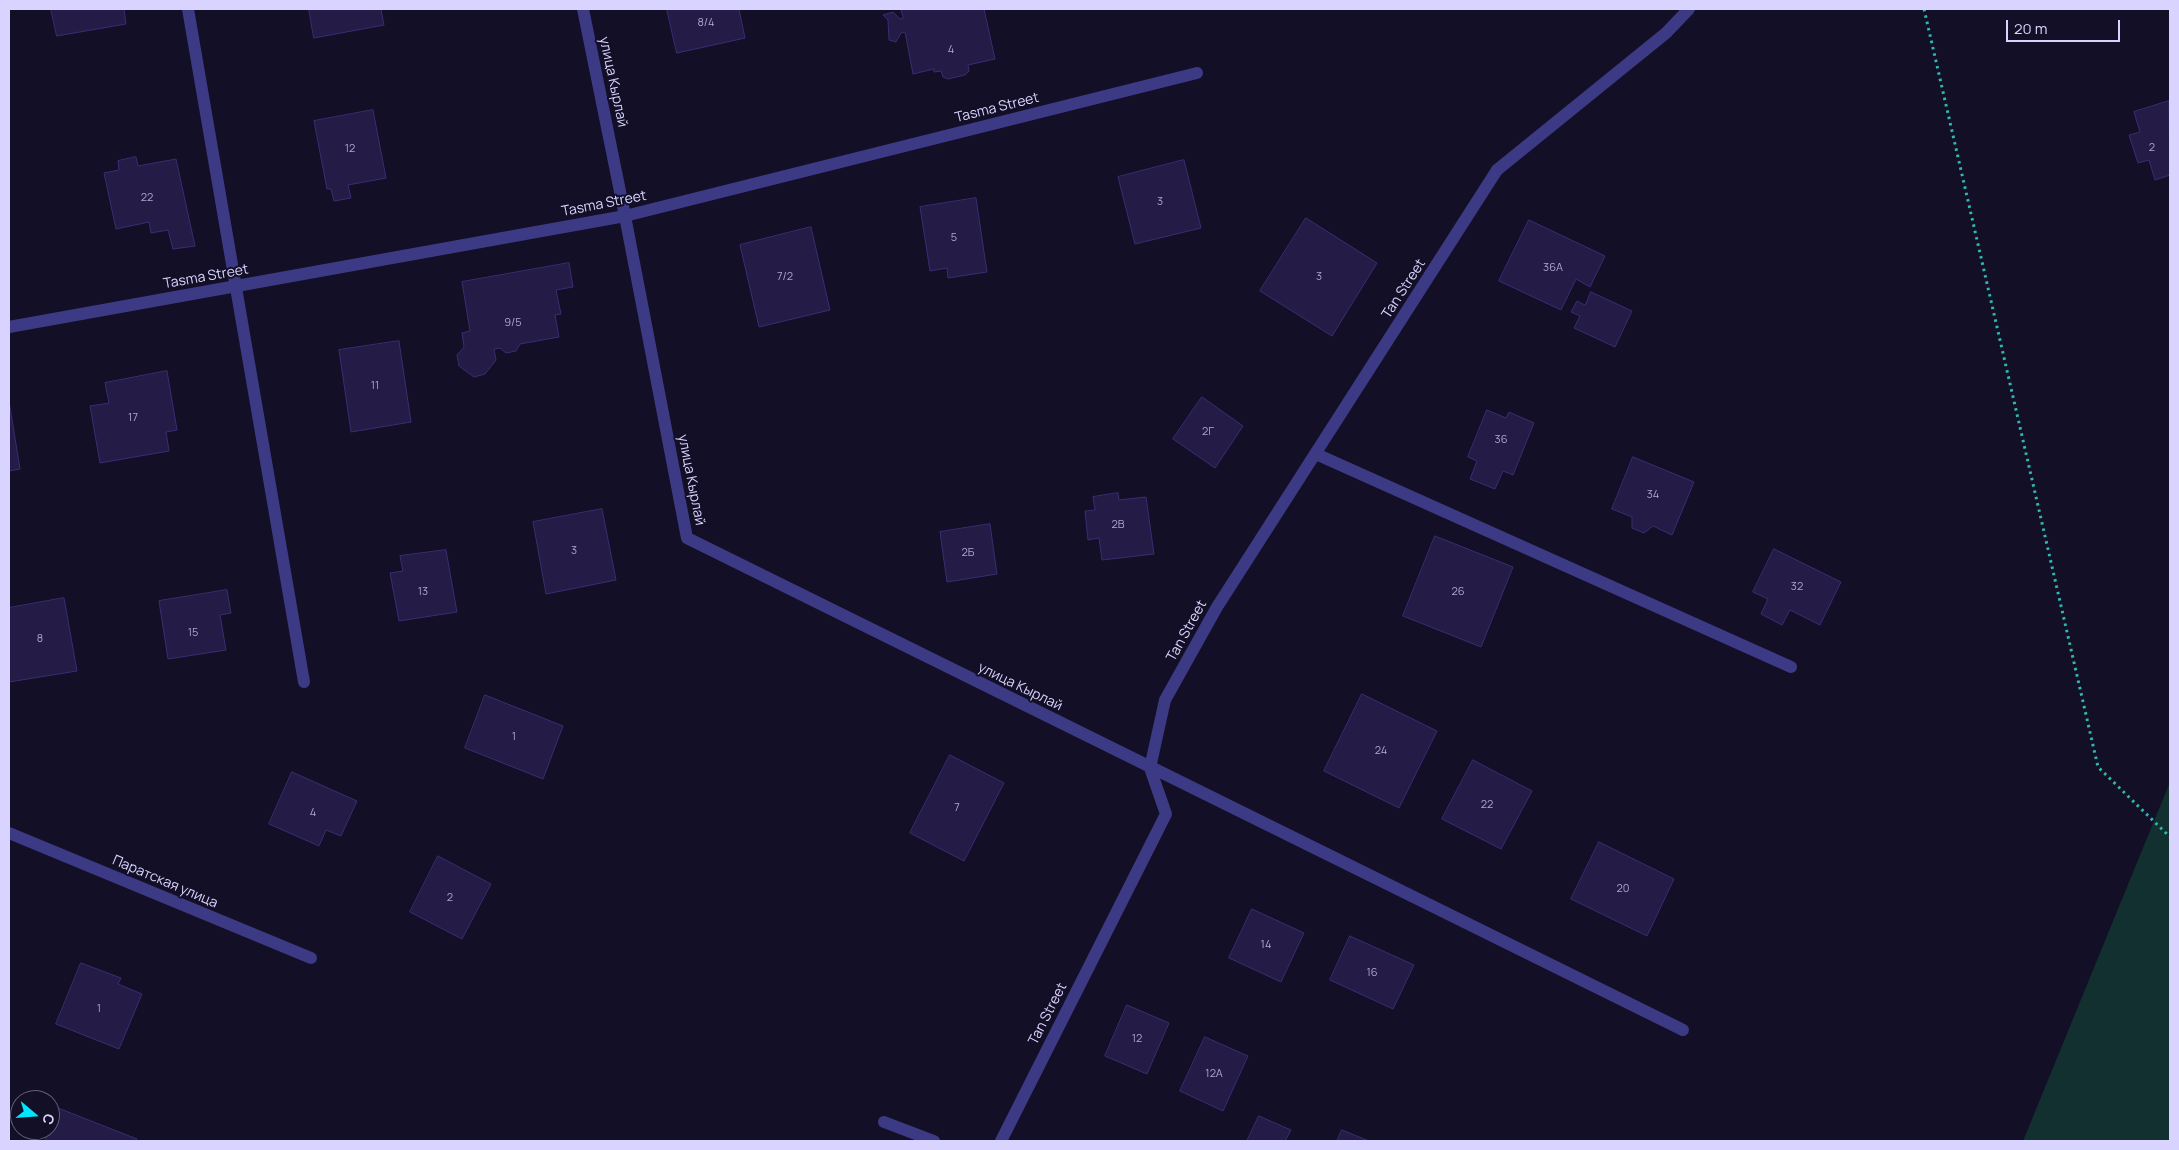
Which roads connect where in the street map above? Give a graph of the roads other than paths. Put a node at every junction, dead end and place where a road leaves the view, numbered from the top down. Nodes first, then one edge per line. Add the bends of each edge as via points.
1 (188, 9) edge
2 (583, 9) edge
3 (1689, 9) edge
4 (1197, 73) dead end
5 (625, 216) junction
6 (237, 287) junction
7 (9, 327) edge
8 (1316, 454) junction
9 (1791, 666) dead end
10 (304, 682) dead end
11 (1150, 768) junction
12 (9, 833) edge
13 (311, 958) dead end
14 (1683, 1030) dead end
15 (884, 1122) dead end
16 (934, 1141) edge
17 (1001, 1141) edge

1 - 6 street
2 - 5 street, улица Кырлай
3 - 8 street, Tan Street via 1666,33 1497,170
4 - 5 street, Tasma Street
5 - 6 street, Tasma Street
5 - 11 street, улица Кырлай via 687,538
6 - 7 street, Tasma Street
6 - 10 street
8 - 9 street
8 - 11 street, Tan Street via 1217,607 1165,700
11 - 14 street
11 - 17 street, Tan Street via 1166,814
12 - 13 street, Паратская улица
15 - 16 street

